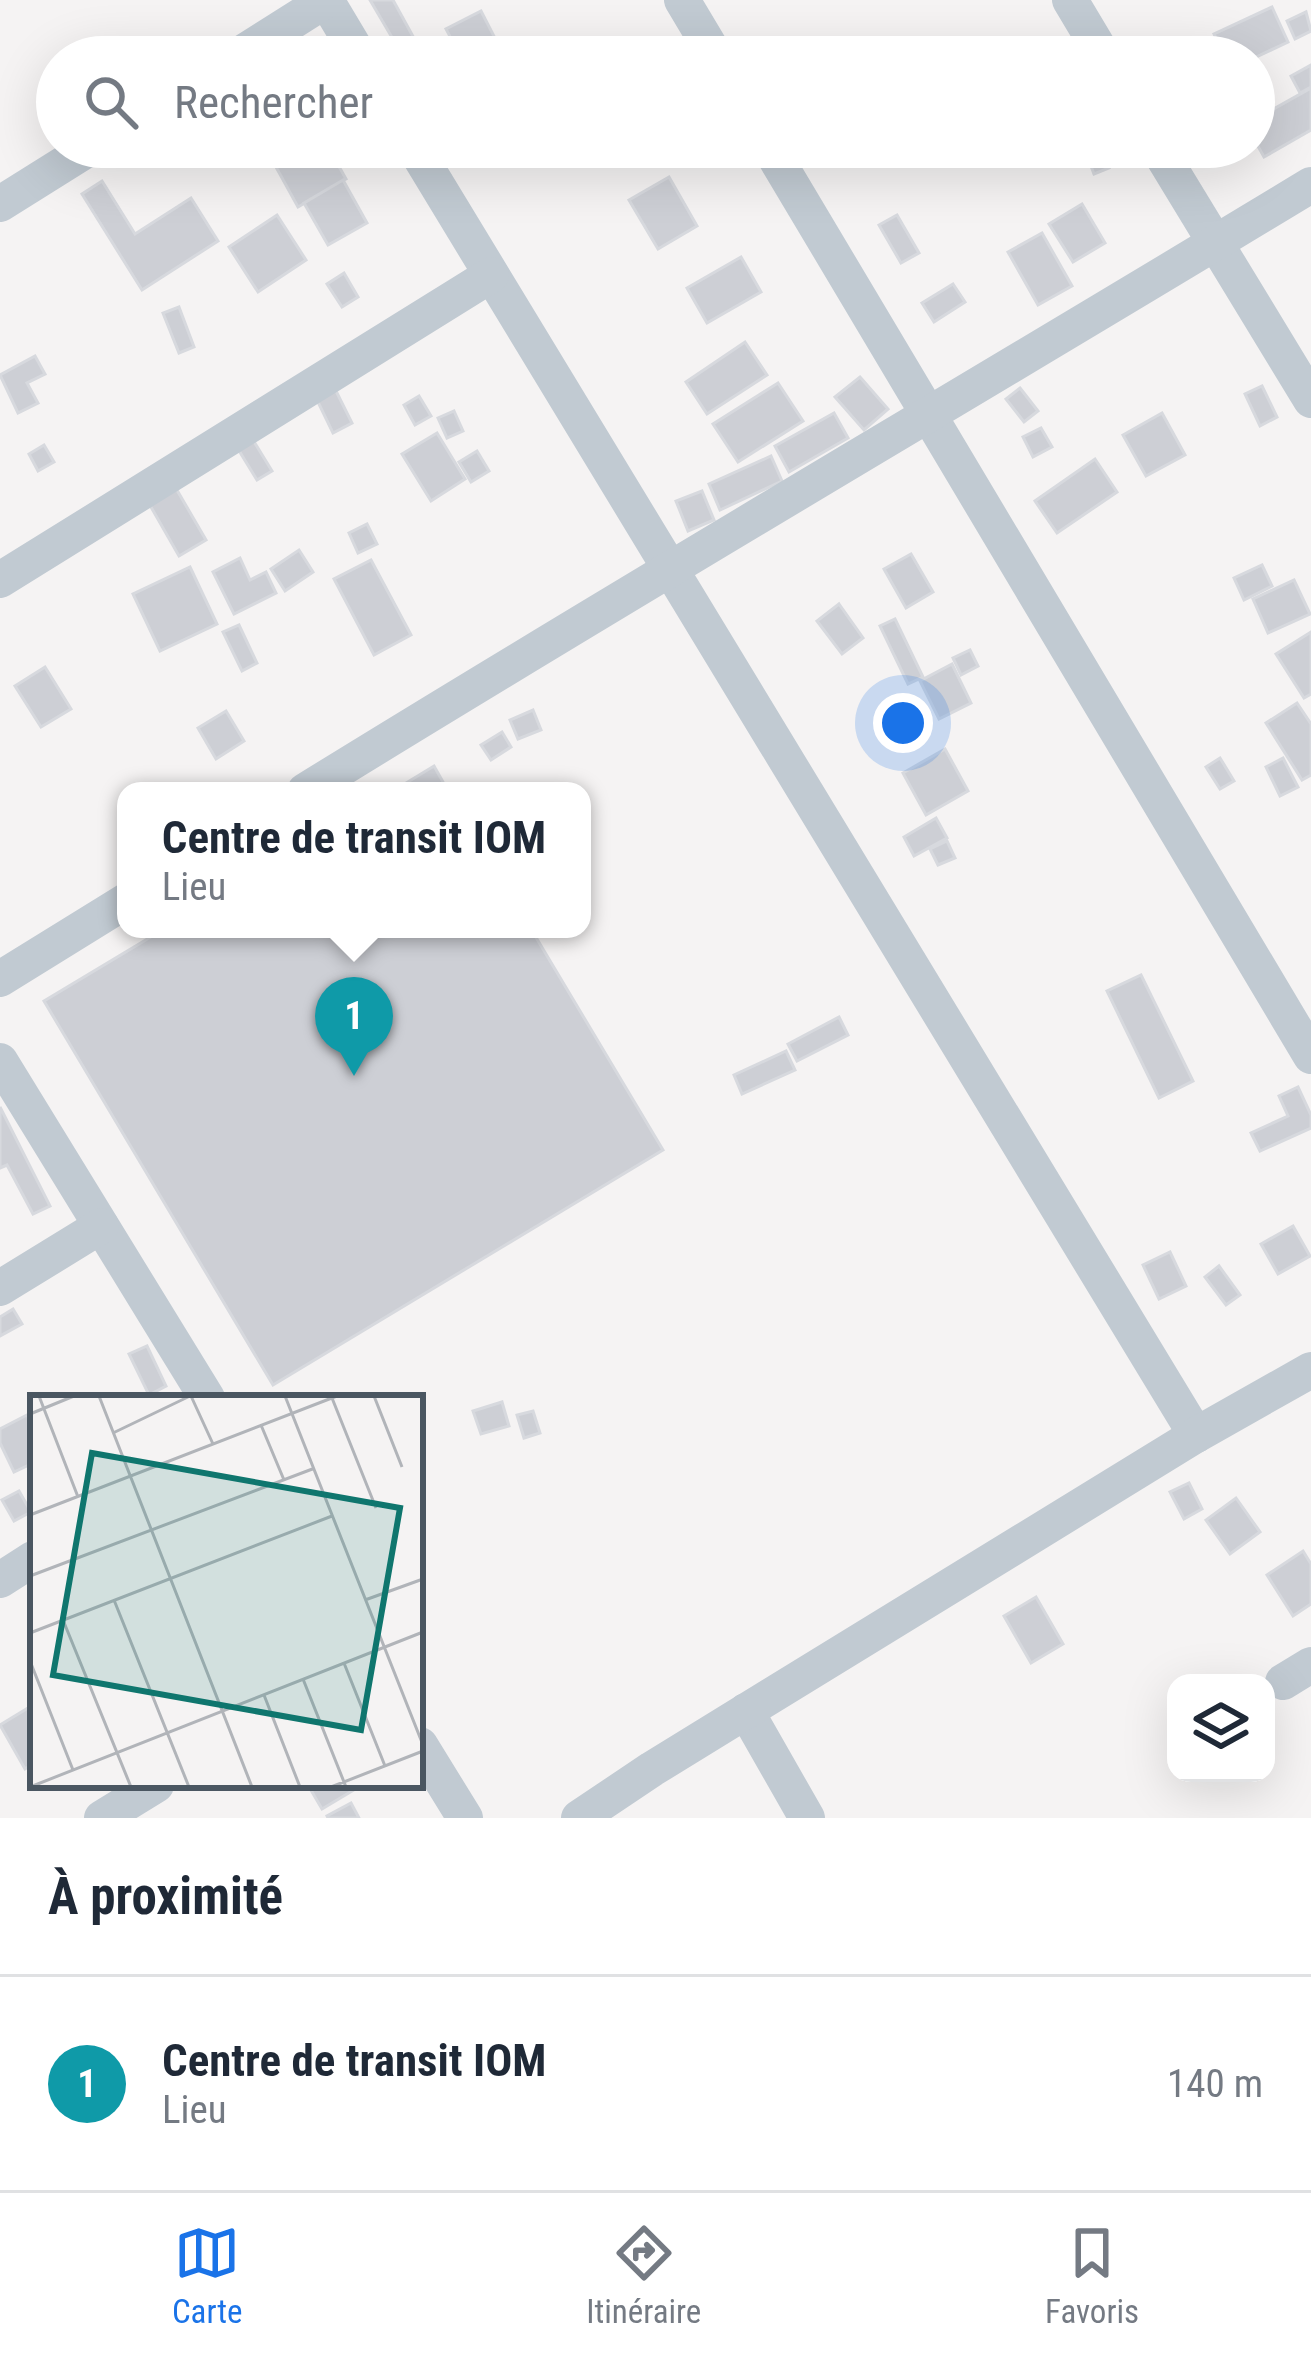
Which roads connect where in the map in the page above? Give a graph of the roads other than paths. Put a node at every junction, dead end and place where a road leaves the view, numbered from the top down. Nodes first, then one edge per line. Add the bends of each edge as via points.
1 (326, 0) edge
2 (682, 0) edge
3 (1070, 0) edge
4 (269, 36) edge
5 (347, 36) edge
6 (703, 36) edge
7 (1091, 36) edge
8 (58, 168) edge
9 (427, 168) edge
10 (782, 168) edge
11 (1169, 168) edge
12 (1311, 184) edge
13 (0, 204) edge
14 (1214, 243) junction
15 (491, 275) junction
16 (1311, 400) edge
17 (930, 416) junction
18 (669, 567) junction
19 (0, 580) edge
20 (320, 782) edge
21 (117, 908) edge
22 (0, 979) edge
23 (1311, 1056) edge
24 (0, 1061) edge
25 (101, 1226) junction
26 (0, 1288) edge
27 (1311, 1370) edge
28 (205, 1395) edge
29 (1196, 1435) junction
30 (30, 1561) edge
31 (0, 1580) edge
32 (746, 1711) junction
33 (423, 1749) edge
34 (151, 1788) edge
35 (102, 1818) edge
36 (465, 1818) edge
37 (579, 1818) edge
38 (807, 1818) edge

1 - 4 street
1 - 5 street
2 - 6 street
3 - 7 street
8 - 13 street
9 - 15 street
10 - 17 street
11 - 14 street
12 - 14 street
14 - 16 street
14 - 17 street
15 - 18 street
15 - 19 street
17 - 18 street
17 - 23 street
18 - 20 street
18 - 29 street
21 - 22 street
24 - 25 street
25 - 26 street
25 - 28 street
27 - 29 street
29 - 32 street
30 - 31 street
32 - 37 street
32 - 38 street
33 - 36 street
34 - 35 street

